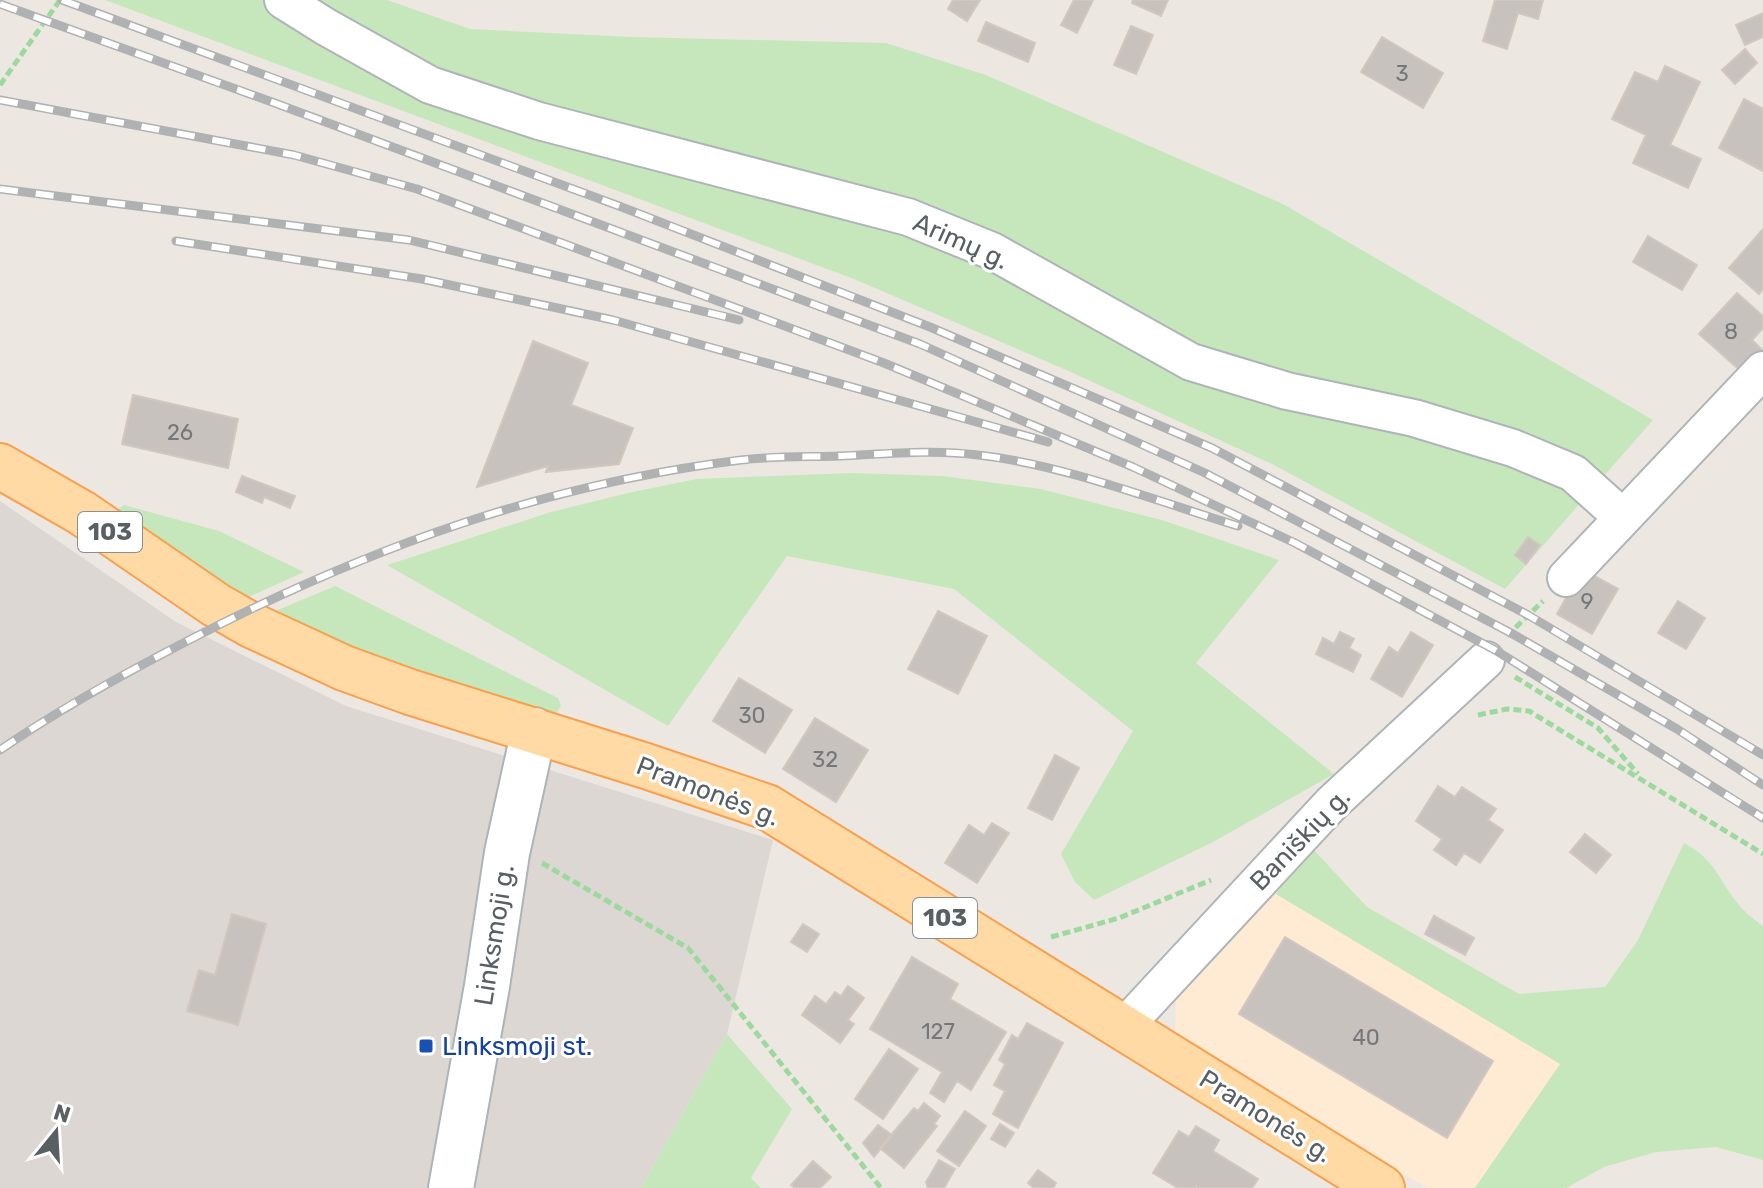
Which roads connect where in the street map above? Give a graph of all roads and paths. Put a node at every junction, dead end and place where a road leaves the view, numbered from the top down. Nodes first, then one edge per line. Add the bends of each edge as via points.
1 (60, 0) edge
2 (283, 0) edge
3 (0, 85) edge
4 (1763, 370) edge
5 (0, 466) edge
6 (1622, 517) junction
7 (1566, 578) joint
8 (1486, 660) junction
9 (1476, 715) dead end
10 (534, 730) junction
11 (1642, 778) junction
12 (507, 853) junction
13 (1763, 854) edge
14 (1220, 876) dead end
15 (1000, 952) junction
16 (1123, 1028) junction
17 (451, 1188) edge
18 (881, 1188) edge
19 (1382, 1188) edge

1 - 3 path
2 - 6 street, Arimų g. via 430,85 539,121 908,217 992,251 1191,362 1513,448 1573,473
4 - 6 street
5 - 10 main road, Pramonės g. / 103 via 82,513 251,625 344,668
6 - 7 street
7 - 8 path
8 - 11 path via 1598,728
8 - 16 street, Baniškių g. via 1331,804
9 - 11 path via 1529,711
10 - 12 main road, Linksmoji g.
10 - 15 main road, Pramonės g. / 103 via 767,807
11 - 13 path
12 - 17 main road, Linksmoji g.
12 - 18 path via 535,859 688,948
14 - 15 path via 1119,918
15 - 16 main road, Pramonės g. / 103
16 - 19 main road, Pramonės g. / 103

